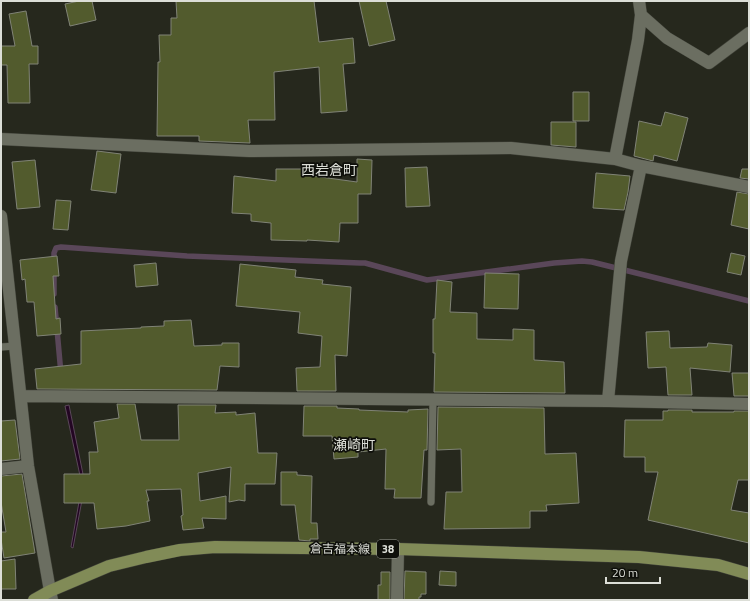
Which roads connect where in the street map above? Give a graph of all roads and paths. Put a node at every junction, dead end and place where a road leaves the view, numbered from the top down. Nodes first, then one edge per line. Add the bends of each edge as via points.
1 (639, 1) edge
2 (641, 15) junction
3 (749, 34) edge
4 (1, 139) edge
5 (615, 159) junction
6 (641, 166) junction
7 (749, 187) edge
8 (1, 216) edge
9 (3, 251) edge
10 (15, 346) junction
11 (1, 347) edge
12 (21, 396) junction
13 (433, 399) junction
14 (608, 401) junction
15 (749, 404) edge
16 (28, 466) junction
17 (1, 469) edge
18 (431, 502) dead end
19 (398, 549) junction
20 (749, 574) edge
21 (51, 596) edge
22 (34, 600) edge
23 (398, 600) edge

1 - 2 street
2 - 3 street via 667,38 709,63
2 - 5 street
4 - 5 street via 249,151 511,148
5 - 6 street
6 - 7 street
6 - 14 street via 621,261
8 - 9 street
9 - 10 street
10 - 11 lane
10 - 12 street
12 - 13 street
12 - 16 street
13 - 14 street
13 - 18 lane
14 - 15 street
16 - 17 street
16 - 21 street
19 - 20 main road, 倉吉福本線 / 38 via 639,557 718,565
19 - 21 main road, 倉吉福本線 / 38 via 215,547 180,550 109,566
19 - 23 street
21 - 22 main road, 倉吉福本線 / 38

